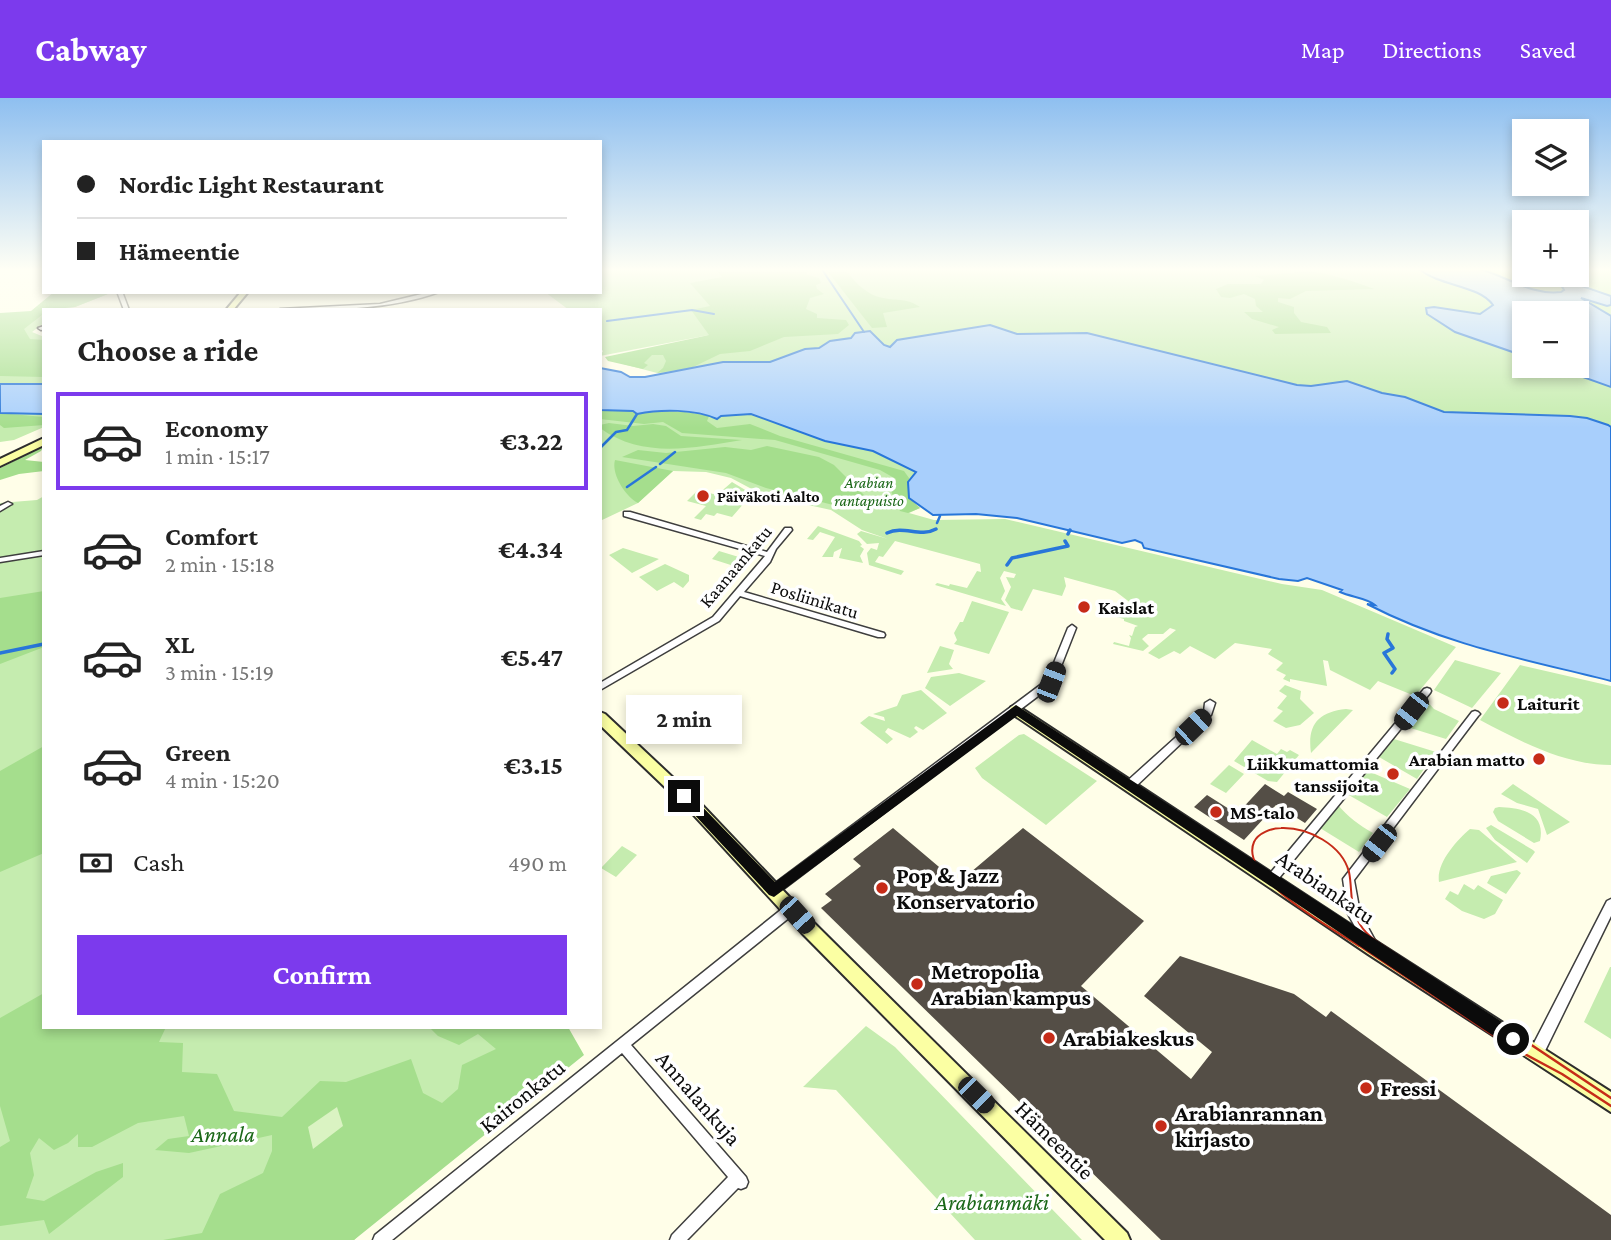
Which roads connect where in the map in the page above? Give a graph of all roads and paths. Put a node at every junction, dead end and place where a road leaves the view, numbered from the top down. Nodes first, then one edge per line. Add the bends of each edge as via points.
1 (42, 434) edge
2 (42, 441) edge
3 (0, 454) edge
4 (0, 463) edge
5 (8, 504) dead end
6 (0, 509) edge
7 (627, 514) dead end
8 (788, 530) dead end
9 (42, 553) edge
10 (769, 555) junction
11 (0, 560) edge
12 (740, 593) junction
13 (1072, 628) dead end
14 (881, 635) dead end
15 (602, 686) edge
16 (1427, 691) dead end
17 (1210, 703) dead end
18 (1016, 710) junction
19 (1475, 714) dead end
20 (602, 719) edge
21 (1129, 786) junction
22 (1271, 880) junction
23 (774, 890) junction
24 (1611, 904) edge
25 (791, 909) junction
26 (1374, 949) junction
27 (622, 1044) junction
28 (1536, 1054) junction
29 (1611, 1103) edge
30 (380, 1240) edge
31 (677, 1240) edge
32 (1120, 1240) edge

1 - 3 main road
2 - 4 main road
5 - 6 street
7 - 10 street
8 - 10 street, Kaanaankatu
9 - 11 street
10 - 12 street, Kaanaankatu
12 - 14 street, Posliinikatu
12 - 15 street, Kaanaankatu via 716,619
13 - 18 street via 1051,682
16 - 22 street
17 - 21 street via 1208,713
18 - 21 main road, Arabiankatu
18 - 23 street
19 - 26 street via 1348,879 1354,914
20 - 23 main road, Hämeentie
21 - 22 main road, Arabiankatu
22 - 26 main road, Arabiankatu
23 - 25 main road, Hämeentie
24 - 28 street
25 - 27 street, Kaironkatu
25 - 32 main road, Hämeentie
26 - 28 main road, Arabiankatu
27 - 30 street, Kaironkatu
27 - 31 street, Annalankuja via 739,1180
28 - 29 main road, Arabiankatu

